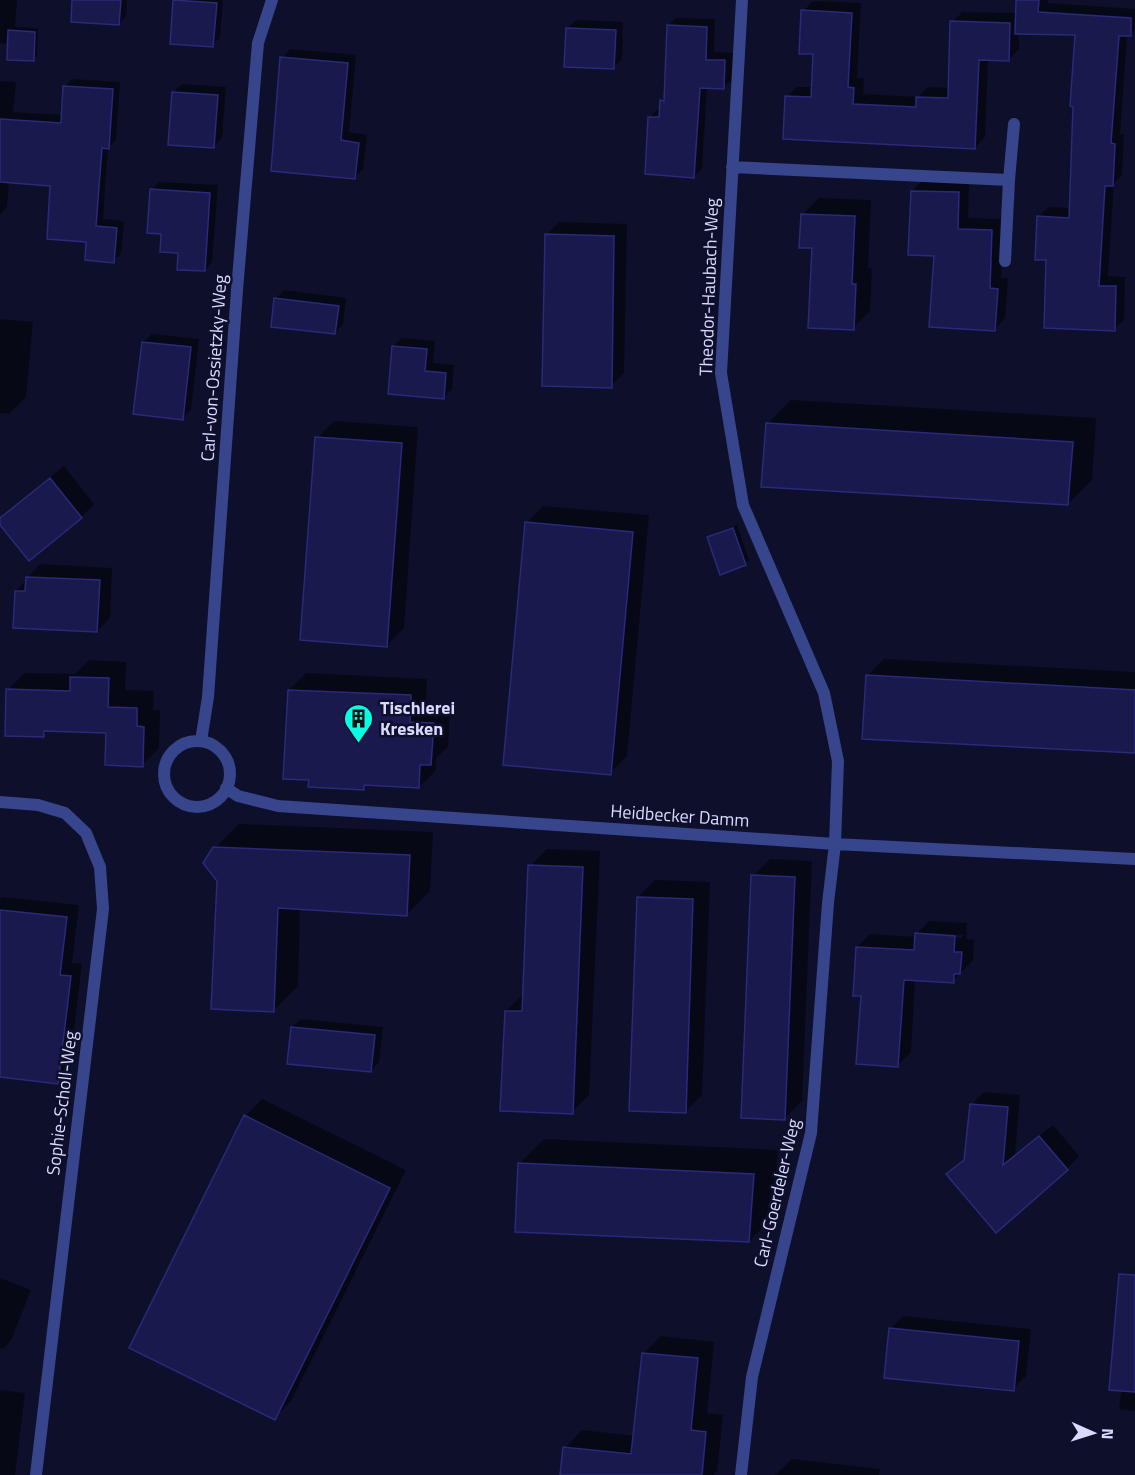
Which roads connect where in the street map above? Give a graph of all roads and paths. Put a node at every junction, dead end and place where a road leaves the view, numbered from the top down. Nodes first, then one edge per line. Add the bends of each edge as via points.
1 (272, 0) edge
2 (742, 0) edge
3 (1014, 124) dead end
4 (732, 167) junction
5 (1009, 180) junction
6 (1005, 261) dead end
7 (201, 741) junction
8 (226, 788) junction
9 (0, 802) edge
10 (835, 844) junction
11 (1135, 859) edge
12 (36, 1475) edge
13 (741, 1475) edge

1 - 7 street, Carl-von-Ossietzky-Weg via 258,43 208,697
2 - 4 street, Theodor-Haubach-Weg
3 - 5 street
4 - 5 street
4 - 10 street, Theodor-Haubach-Weg via 721,373 743,505 824,693 838,761
5 - 6 street
7 - 8 street via 211,743 225,758 230,778
7 - 8 street via 189,741 170,753 165,763 166,786 180,802 190,806 212,803
8 - 10 street, Heidbecker Damm via 238,796 278,806
9 - 12 street, Sophie-Scholl-Weg via 38,805 65,813 86,833 100,867 103,909
10 - 11 street, Heidbecker Damm
10 - 13 street, Carl-Goerdeler-Weg via 811,1133 752,1377

